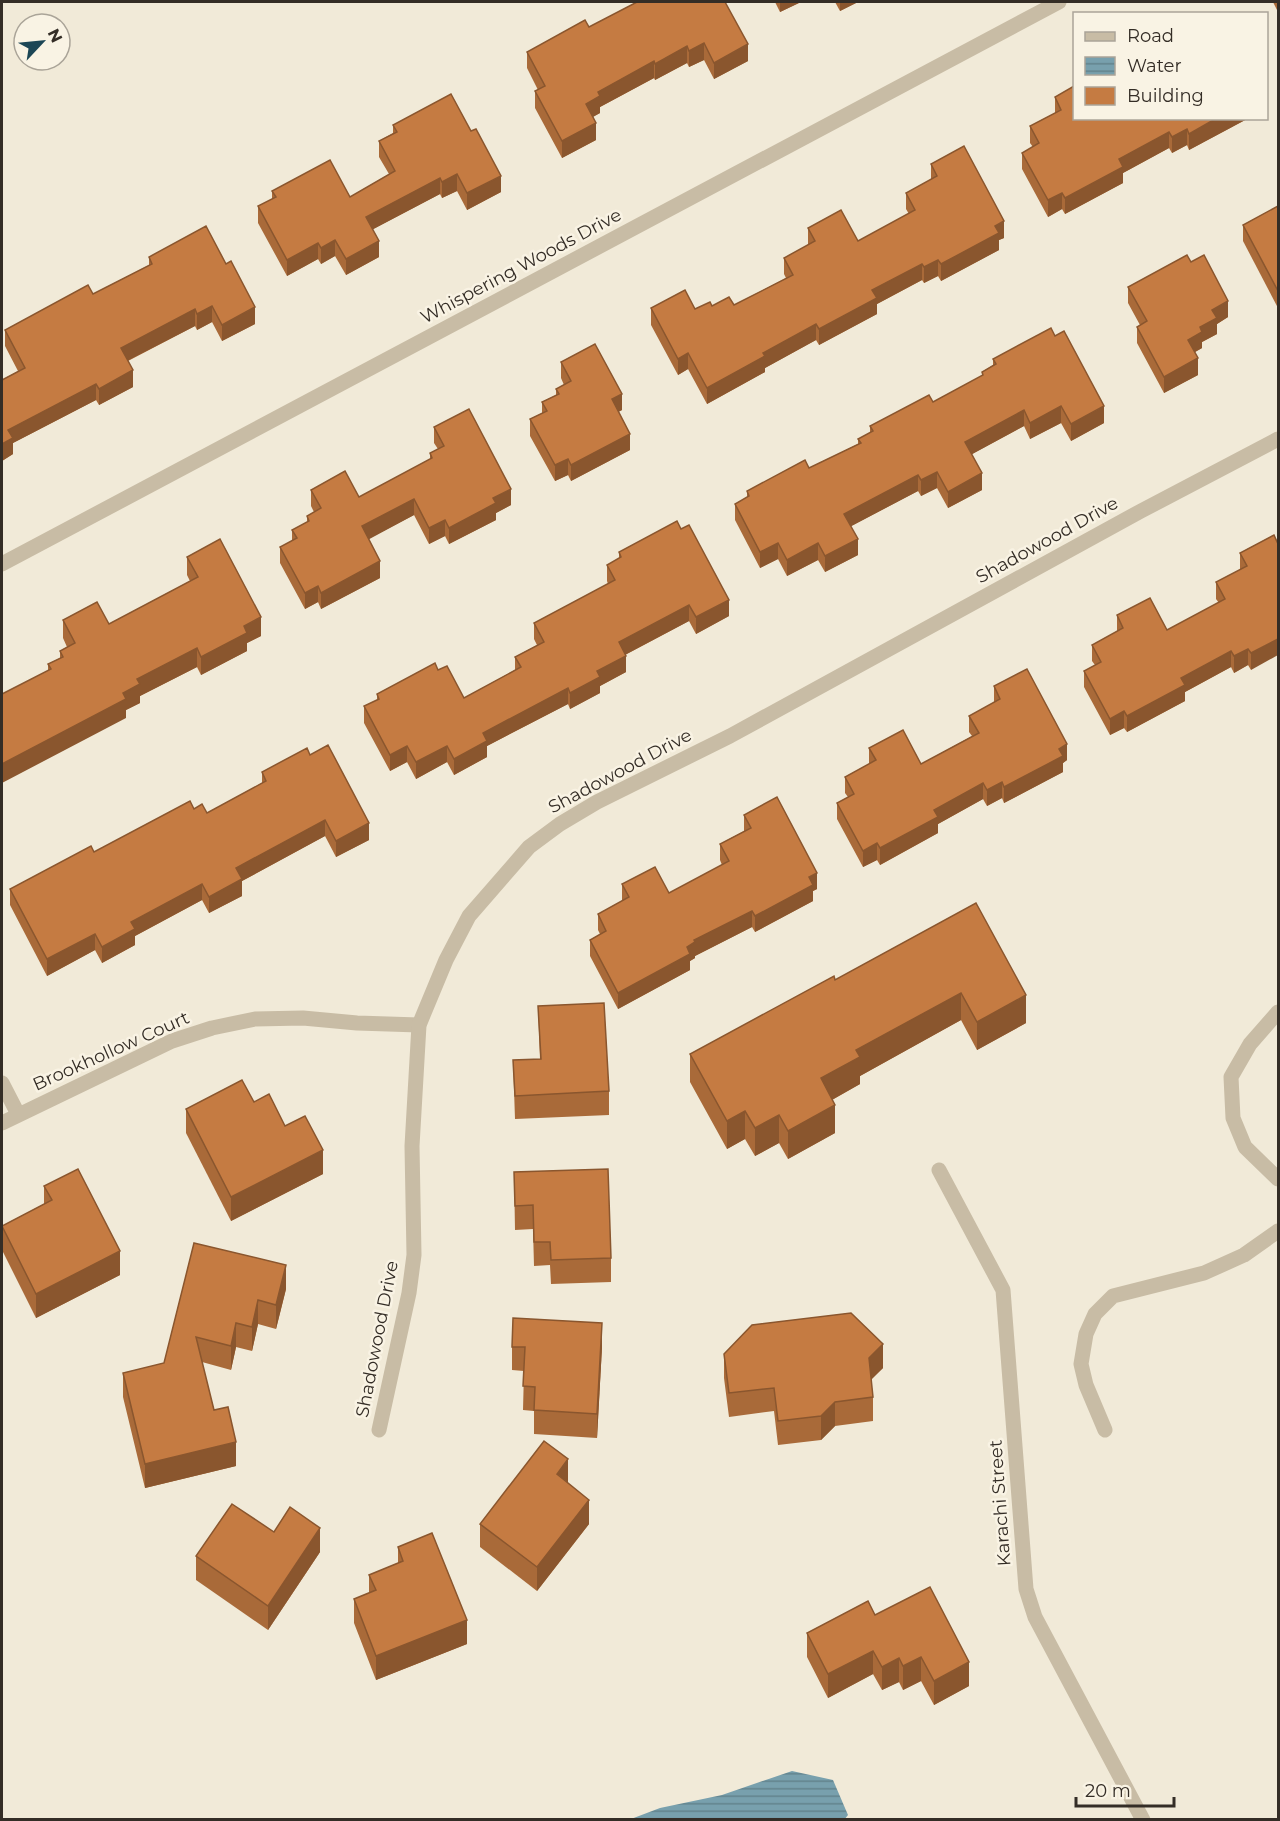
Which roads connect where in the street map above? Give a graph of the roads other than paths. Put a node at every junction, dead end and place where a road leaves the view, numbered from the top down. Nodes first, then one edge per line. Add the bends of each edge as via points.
1 (1059, 2) edge
2 (1278, 439) edge
3 (2, 564) edge
4 (1278, 1012) edge
5 (419, 1026) junction
6 (2, 1083) edge
7 (18, 1114) junction
8 (2, 1123) edge
9 (939, 1170) dead end
10 (1278, 1179) edge
11 (1278, 1231) edge
12 (379, 1430) dead end
13 (1105, 1430) dead end
14 (1143, 1820) edge

1 - 3 street, Whispering Woods Drive
2 - 5 street, Shadowood Drive via 560,824 529,847 469,916
4 - 10 street via 1250,1044 1232,1077 1233,1118 1245,1147
5 - 7 street, Brookhollow Court via 303,1018 255,1019 212,1028 172,1041
5 - 12 street, Shadowood Drive via 412,1146 414,1255
6 - 7 street
7 - 8 street, Brookhollow Court
9 - 14 street, Karachi Street via 1003,1290 1029,1599 1062,1670
11 - 13 street via 1244,1255 1204,1273 1113,1296 1095,1314 1086,1334 1081,1364

